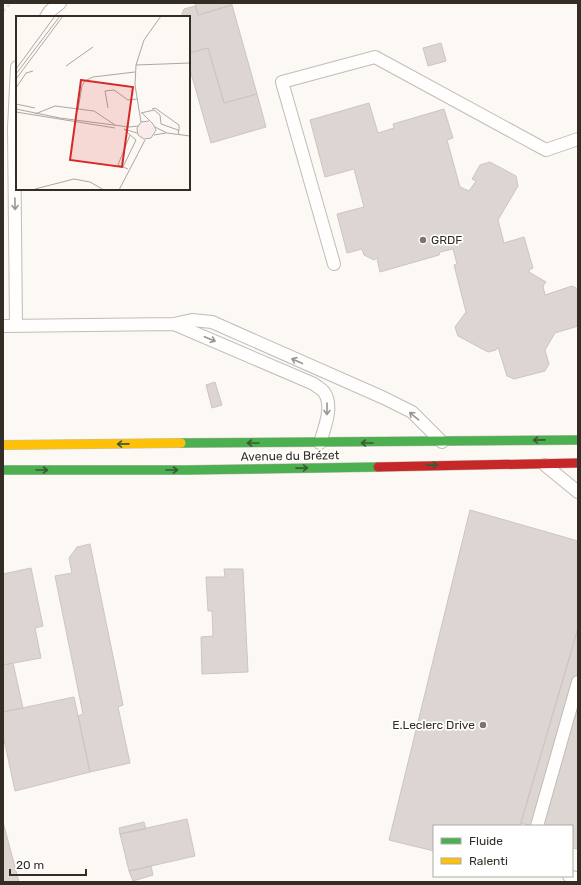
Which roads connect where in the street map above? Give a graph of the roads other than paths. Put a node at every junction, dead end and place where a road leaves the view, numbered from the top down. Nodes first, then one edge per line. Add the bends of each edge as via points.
1 (60, 3) edge
2 (47, 16) edge
3 (16, 87) edge
4 (578, 139) edge
5 (334, 264) dead end
6 (174, 324) junction
7 (3, 326) edge
8 (16, 326) junction
9 (578, 440) edge
10 (443, 442) junction
11 (320, 443) junction
12 (3, 446) edge
13 (578, 462) edge
14 (542, 463) junction
15 (3, 470) edge
16 (578, 492) edge
17 (578, 682) edge
18 (538, 825) edge

1 - 2 lane
3 -> 8 lane
4 - 5 lane via 546,150 375,57 282,82
6 - 8 lane
10 -> 6 lane via 412,412 212,322 192,320
6 -> 11 lane via 314,384 325,393 327,403 328,413
7 - 8 lane
9 -> 10 street, Avenue du Brézet
10 -> 11 street, Avenue du Brézet
11 -> 12 street, Avenue du Brézet
13 - 14 street, Avenue du Brézet
15 -> 14 street, Avenue du Brézet via 195,470
14 - 16 lane
17 - 18 lane

